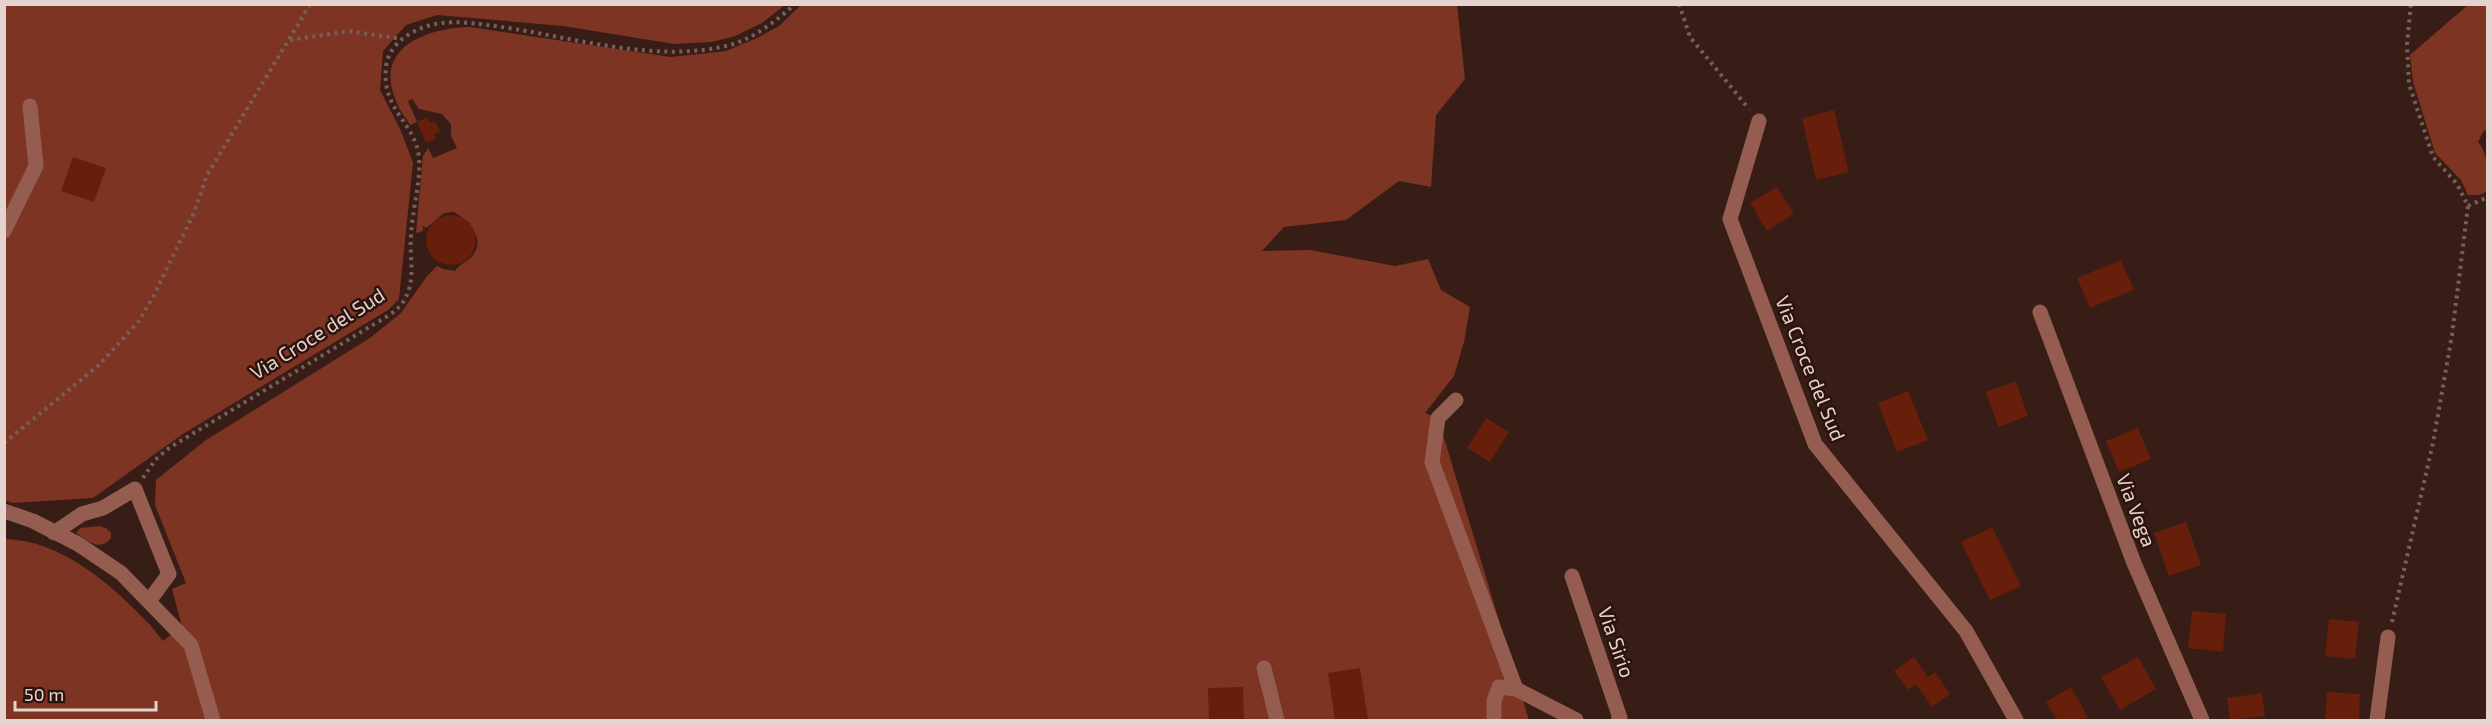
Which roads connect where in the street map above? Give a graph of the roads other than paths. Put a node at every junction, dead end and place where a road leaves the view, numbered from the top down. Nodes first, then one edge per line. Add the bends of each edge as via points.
1 (30, 106) dead end
2 (1759, 121) road end
3 (4, 231) edge
4 (2040, 312) dead end
5 (1456, 400) dead end
6 (4, 511) edge
7 (54, 533) junction
8 (1572, 576) dead end
9 (149, 602) junction
10 (2388, 637) road end
11 (1264, 668) dead end
12 (1516, 689) junction
13 (213, 720) edge
14 (1277, 720) edge
15 (1494, 720) edge
16 (1576, 720) edge
17 (1620, 720) edge
18 (2016, 720) edge
19 (2202, 720) edge
20 (2378, 720) edge

1 - 3 street via 36,166
2 - 18 street, Via Croce del Sud via 1730,219 1815,444 1966,630
4 - 19 street, Via Vega via 2134,563
5 - 12 street via 1438,418 1432,462
6 - 7 street
7 - 9 street via 121,573
7 - 9 street via 82,514 103,508 135,489 169,574
8 - 17 street, Via Sirio
9 - 13 street via 191,645
10 - 20 street
11 - 14 street
12 - 15 street via 1499,687
12 - 16 street

